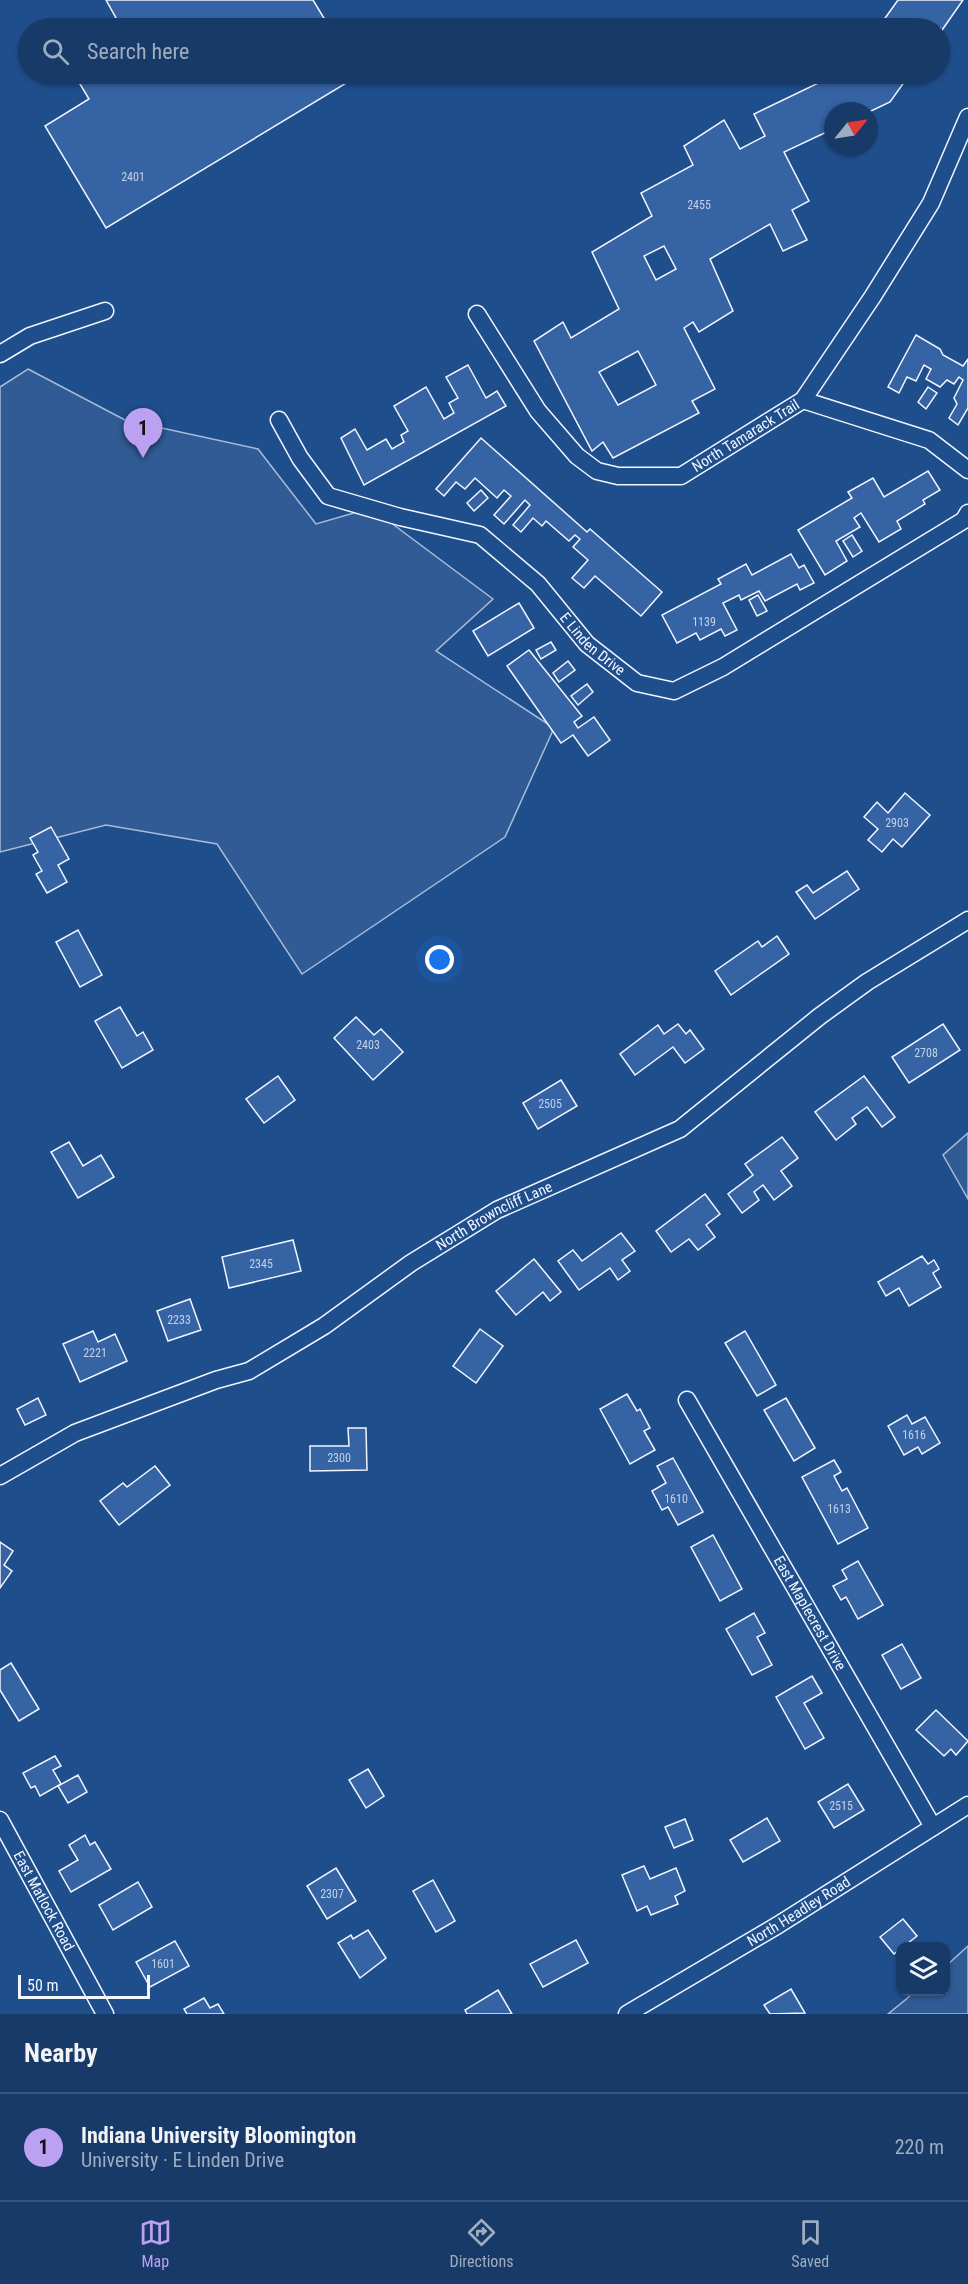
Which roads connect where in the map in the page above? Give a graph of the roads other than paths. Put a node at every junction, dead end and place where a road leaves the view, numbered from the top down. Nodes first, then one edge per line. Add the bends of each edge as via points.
1 (968, 117) edge
2 (105, 311) dead end
3 (477, 314) dead end
4 (0, 354) edge
5 (803, 400) junction
6 (279, 420) dead end
7 (968, 470) edge
8 (968, 513) edge
9 (968, 920) edge
10 (687, 1400) dead end
11 (0, 1476) edge
12 (968, 1805) edge
13 (0, 1820) edge
14 (933, 1827) junction
15 (105, 2014) edge
16 (627, 2014) edge

1 - 5 street, North Tamarack Trail via 931,203
2 - 4 street via 30,336
3 - 5 street, North Tamarack Trail via 518,383 559,438 597,471 608,474 681,476
5 - 7 street via 929,440
6 - 8 street, E Linden Drive via 327,496 480,535 538,584 587,645 637,683 674,691 723,667 964,520
9 - 11 street, North Browncliff Lane via 820,1016 680,1129 497,1210 411,1263 324,1326 249,1371 84,1429
10 - 14 street, East Maplecrest Drive
12 - 14 street, North Headley Road
13 - 15 street, East Matlock Road
14 - 16 street, North Headley Road

